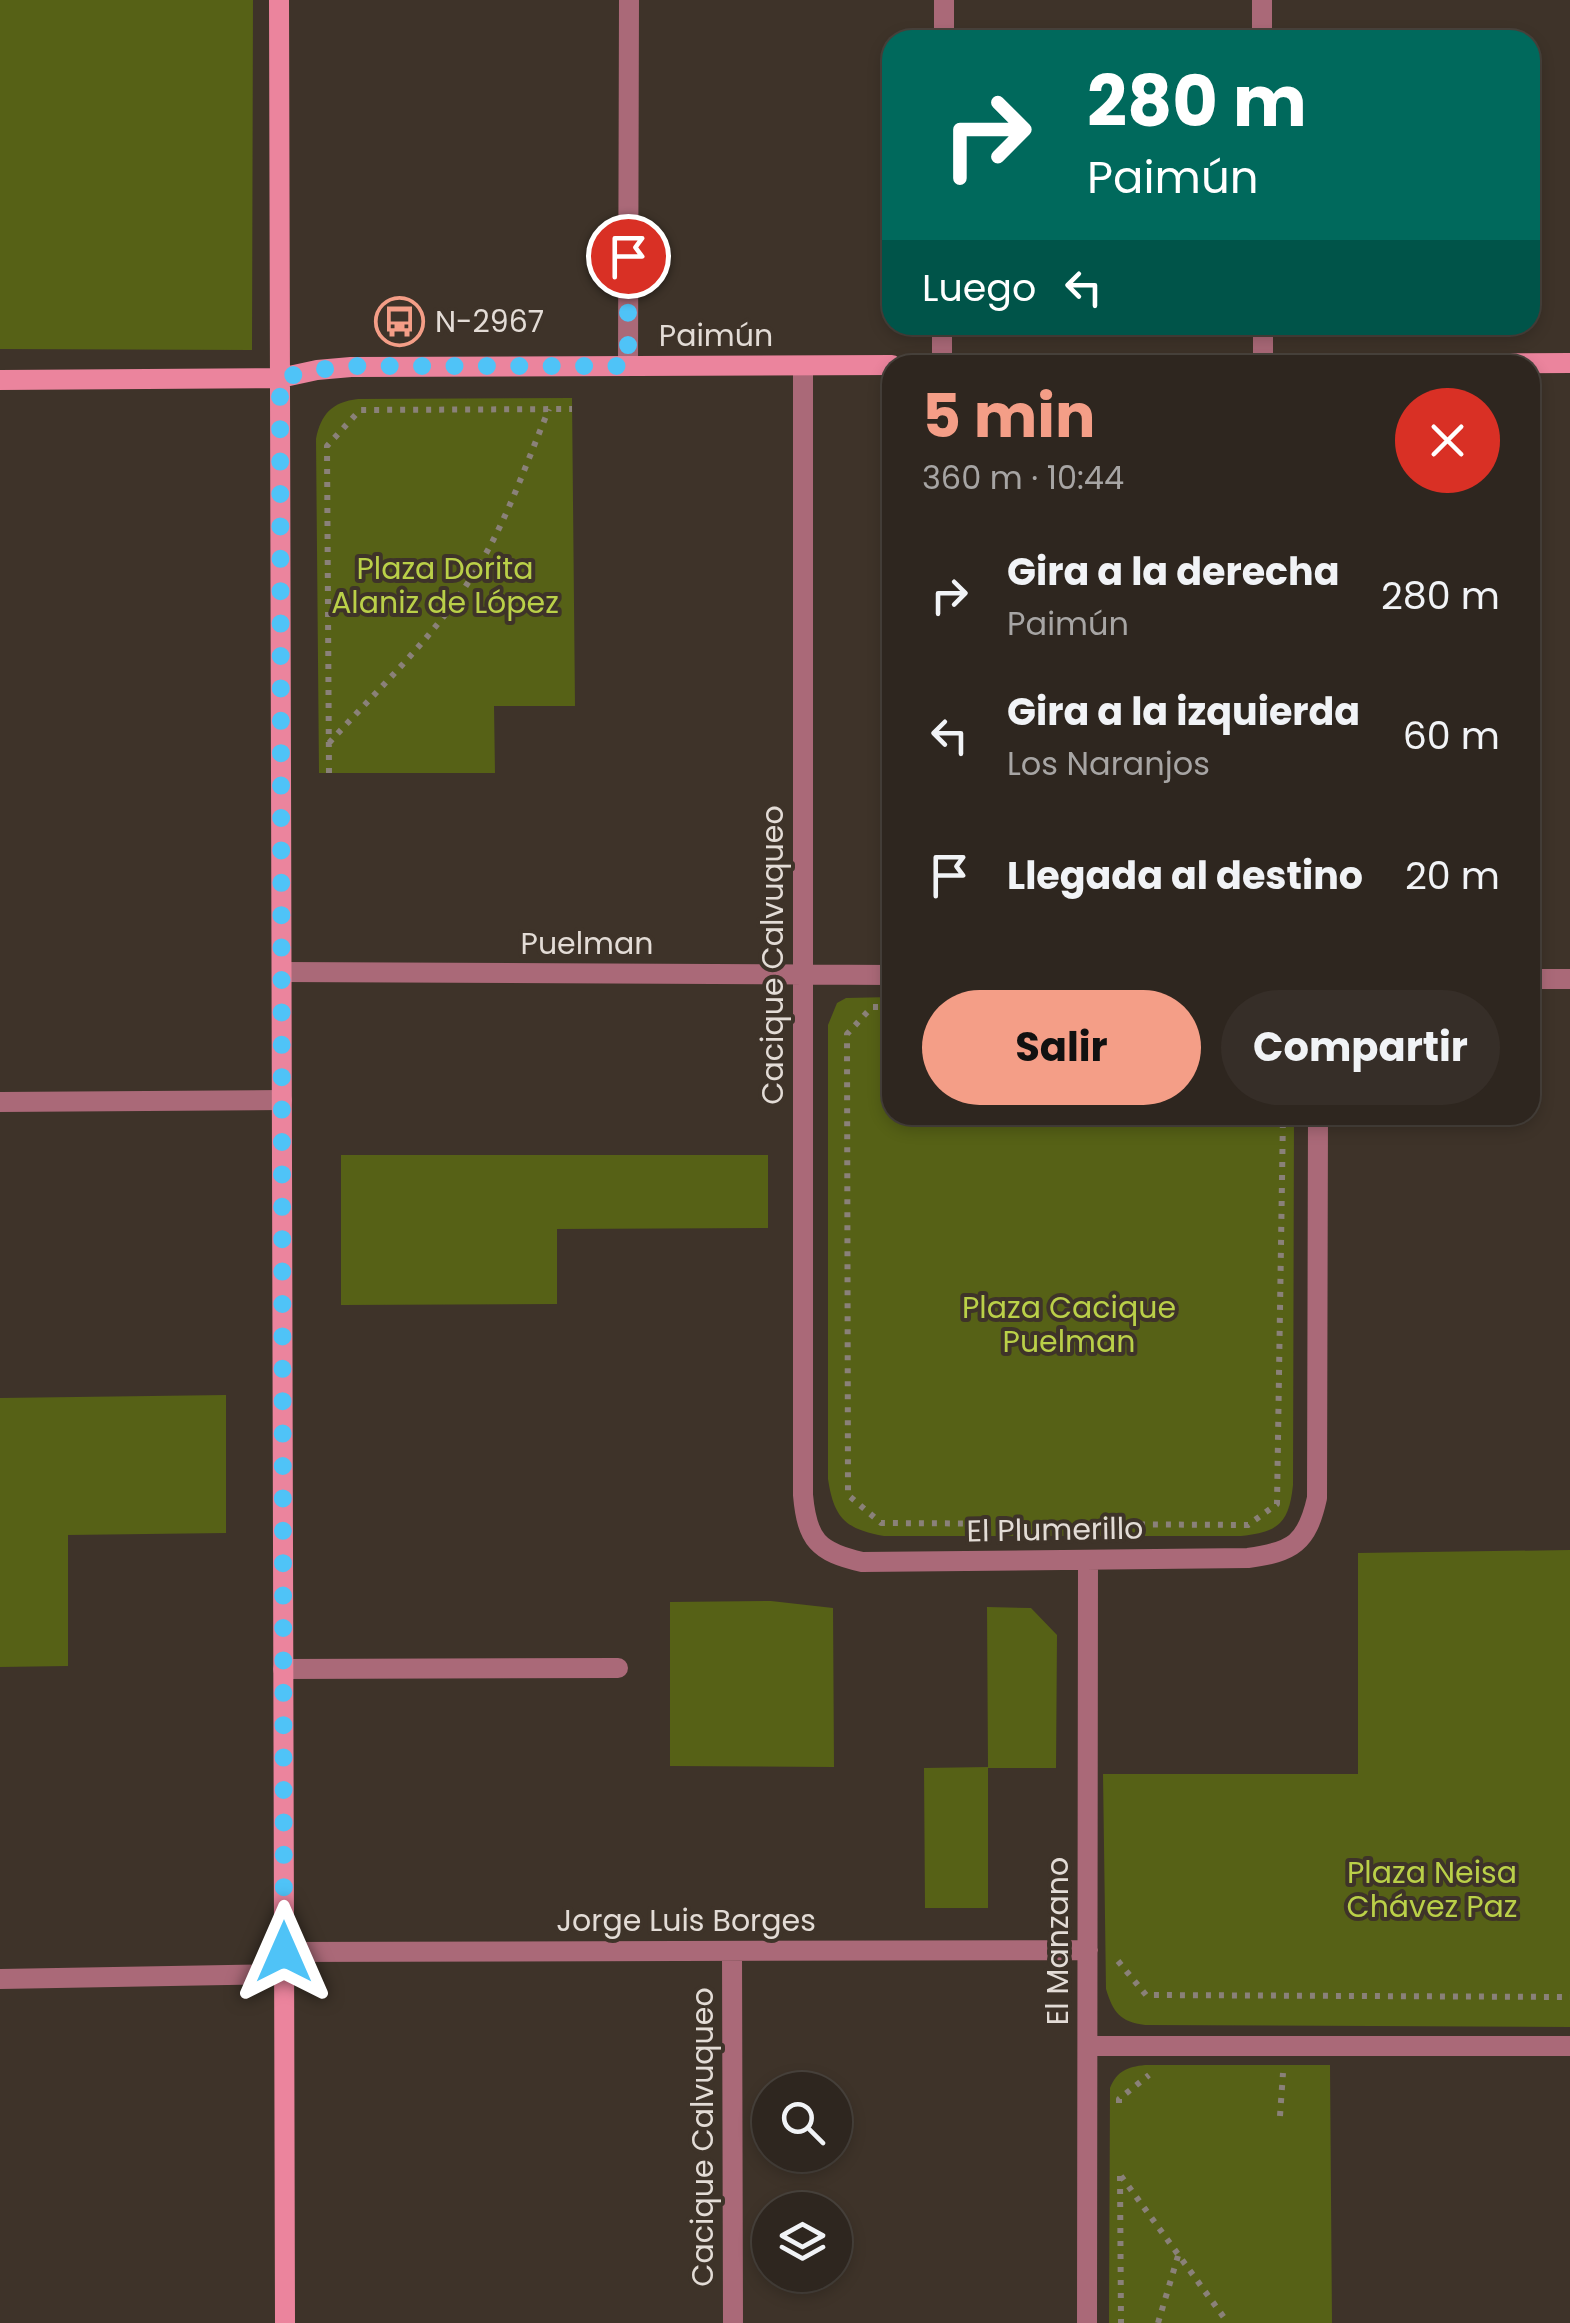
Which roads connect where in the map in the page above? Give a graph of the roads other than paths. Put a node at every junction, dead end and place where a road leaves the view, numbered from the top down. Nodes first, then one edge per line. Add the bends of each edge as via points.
1 (279, 0) edge
2 (629, 0) edge
3 (944, 0) edge
4 (1262, 0) edge
5 (944, 30) edge
6 (1262, 30) edge
7 (1540, 363) edge
8 (1570, 363) edge
9 (882, 365) edge
10 (628, 366) junction
11 (802, 366) junction
12 (280, 378) junction
13 (0, 380) edge
14 (282, 972) junction
15 (803, 975) junction
16 (882, 975) edge
17 (1540, 979) edge
18 (1570, 979) edge
19 (282, 1100) junction
20 (0, 1102) edge
21 (1318, 1125) edge
22 (816, 1542) joint
23 (1088, 1560) junction
24 (618, 1668) dead end
25 (283, 1669) junction
26 (1088, 1950) junction
27 (732, 1951) junction
28 (284, 1952) junction
29 (284, 1974) junction
30 (0, 1978) edge
31 (1088, 2046) junction
32 (1570, 2046) edge
33 (285, 2323) edge
34 (734, 2323) edge
35 (1087, 2323) edge

1 - 12 street
2 - 10 street
3 - 5 street
4 - 6 street
7 - 8 street
9 - 11 street, Paimún
10 - 11 street, Paimún
10 - 12 street, Paimún via 351,366
11 - 15 street, Cacique Calvuqueo
12 - 13 street, Paimún
12 - 14 street
14 - 15 street, Puelman
14 - 19 street
15 - 16 street, Puelman
15 - 22 street, Cacique Calvuqueo via 803,1495
17 - 18 street
19 - 20 street
19 - 25 street
21 - 23 street, El Plumerillo via 1311,1524 1298,1544 1277,1554
22 - 23 street, El Plumerillo via 862,1562
23 - 26 street, El Manzano
24 - 25 street
25 - 28 street
26 - 27 street, Jorge Luis Borges
26 - 31 street, El Manzano
27 - 28 street, Jorge Luis Borges
27 - 34 street, Cacique Calvuqueo
28 - 29 street
29 - 30 street
29 - 33 street
31 - 32 street
31 - 35 street, El Manzano

